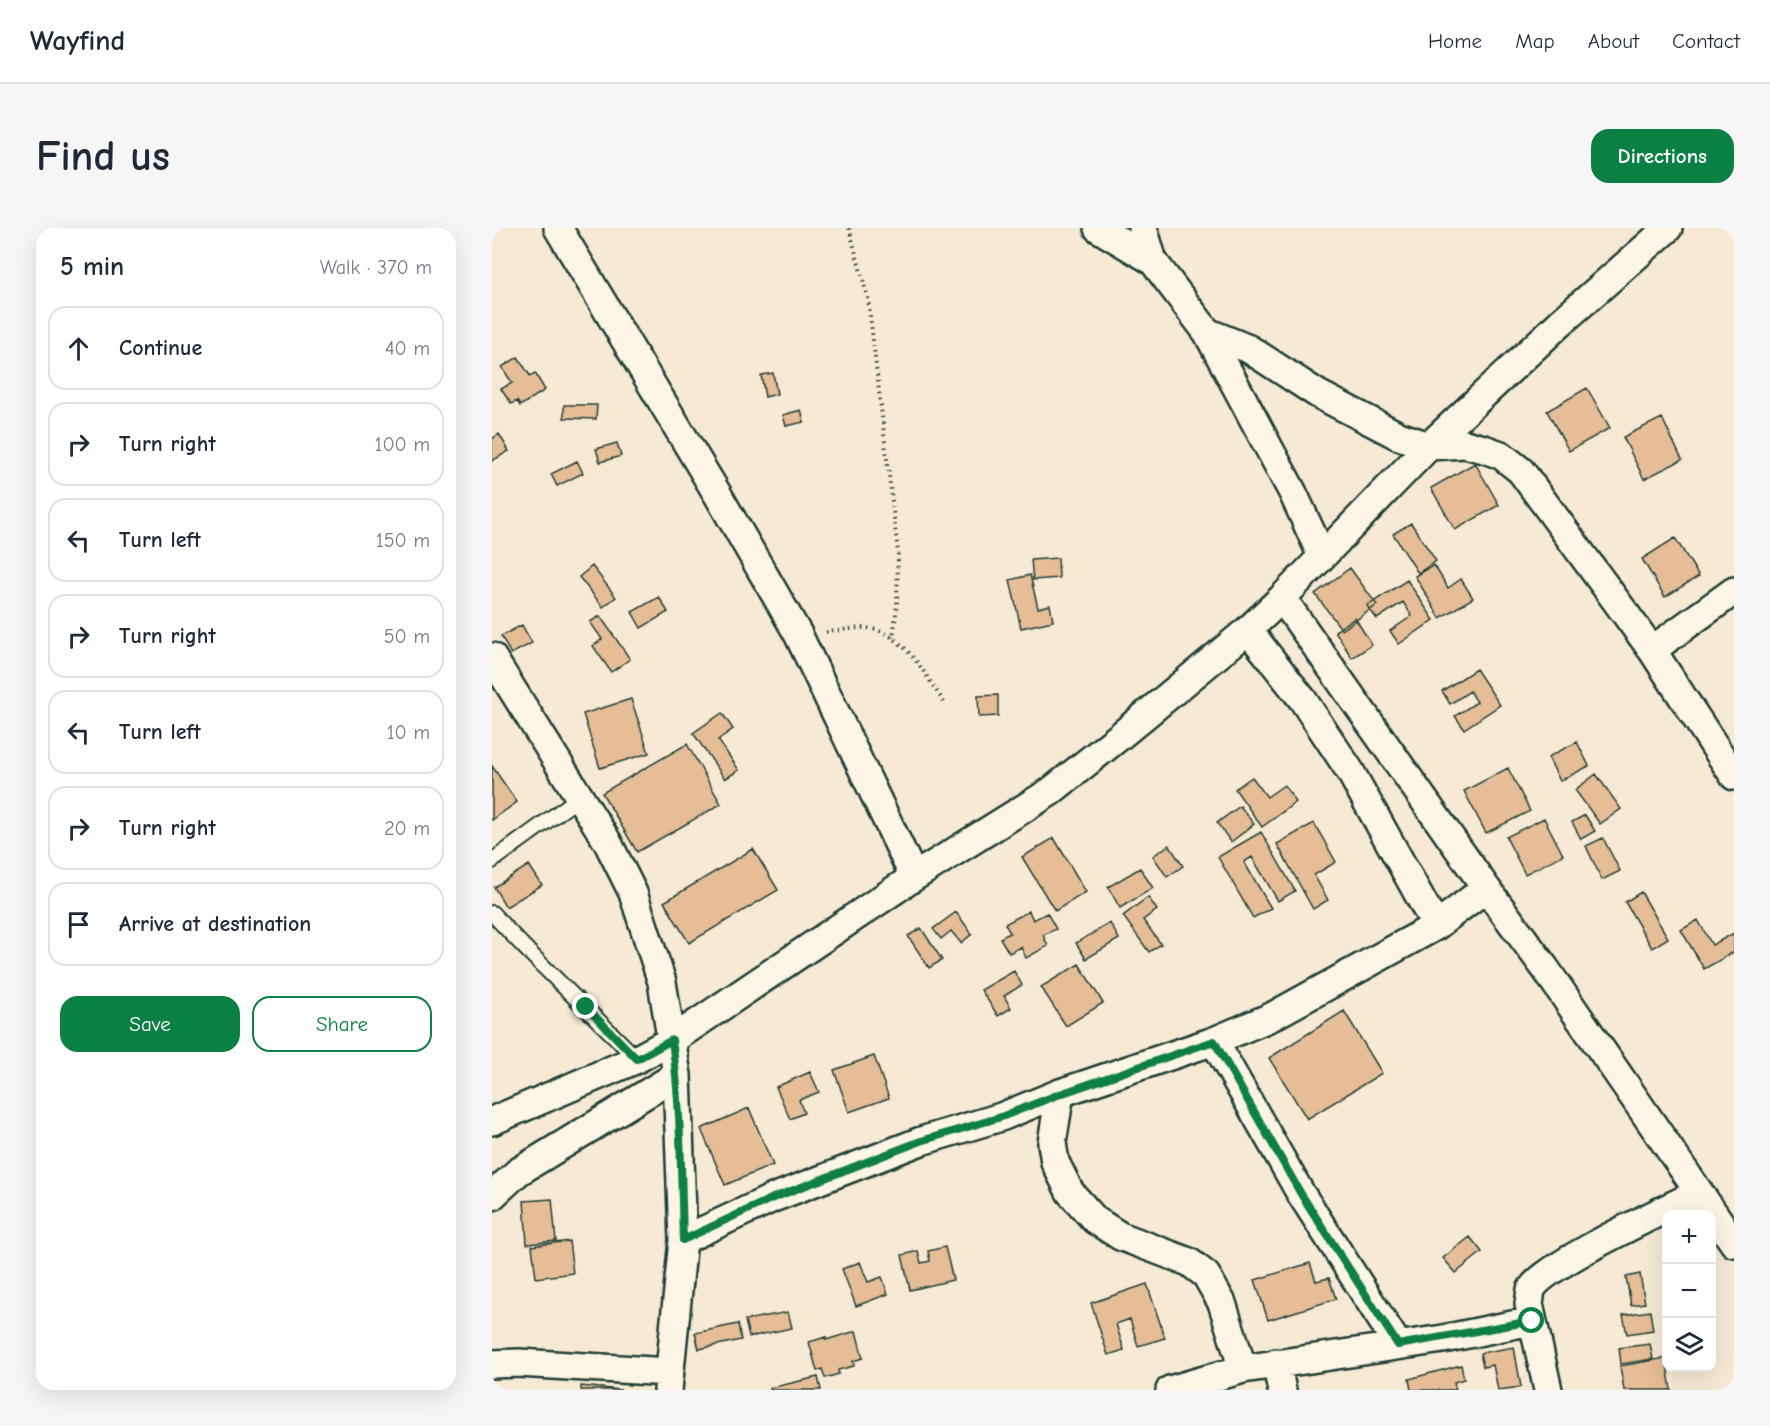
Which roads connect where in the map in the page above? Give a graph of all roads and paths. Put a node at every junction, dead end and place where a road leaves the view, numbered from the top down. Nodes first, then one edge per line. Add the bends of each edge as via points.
1 (558, 228) edge
2 (849, 228) edge
3 (1098, 228) edge
4 (1143, 228) edge
5 (1668, 228) edge
6 (1153, 261) junction
7 (1207, 332) junction
8 (1429, 446) junction
9 (1322, 556) junction
10 (1734, 591) edge
11 (1282, 598) junction
12 (1248, 630) junction
13 (798, 634) junction
14 (893, 638) junction
15 (1652, 650) junction
16 (492, 657) edge
17 (946, 705) dead end
18 (1734, 776) edge
19 (580, 797) junction
20 (492, 861) edge
21 (914, 878) junction
22 (1486, 888) junction
23 (492, 913) edge
24 (1436, 926) junction
25 (672, 1040) junction
26 (1214, 1041) junction
27 (637, 1059) junction
28 (677, 1076) junction
29 (1060, 1094) junction
30 (492, 1122) edge
31 (1698, 1193) junction
32 (492, 1196) edge
33 (683, 1240) junction
34 (1734, 1244) edge
35 (1532, 1321) junction
36 (1398, 1345) junction
37 (492, 1364) edge
38 (1276, 1364) junction
39 (1243, 1369) junction
40 (668, 1381) edge
41 (1170, 1390) edge
42 (1282, 1390) edge
43 (1548, 1390) edge

1 - 13 street
2 - 14 path via 868,298 898,552
3 - 6 street
4 - 6 street
5 - 8 street
6 - 7 street
7 - 8 street via 1250,349 1318,394 1399,436
7 - 9 street
8 - 9 street
8 - 15 street via 1465,444 1484,449 1501,455 1521,471
9 - 11 street
10 - 15 street
11 - 12 street
11 - 22 street
12 - 21 street via 1050,792
12 - 24 street via 1297,692 1350,771
13 - 14 path via 864,628
13 - 21 street
14 - 17 path
15 - 18 street
16 - 19 street
19 - 20 lane
19 - 25 street via 633,893 662,982
21 - 25 street
22 - 24 street
22 - 31 street
23 - 27 lane
24 - 26 street via 1271,1017
25 - 27 street
25 - 28 street
26 - 29 street
26 - 36 street via 1301,1194
27 - 30 street
28 - 32 street via 518,1172
28 - 33 street
29 - 33 street via 827,1177
29 - 39 street via 1052,1143 1055,1162 1070,1192 1095,1220 1120,1236 1189,1262 1206,1275 1222,1302
31 - 34 street
31 - 35 street via 1545,1275 1532,1290
33 - 40 street
35 - 36 street
35 - 43 street
36 - 38 street
37 - 40 street via 519,1363
38 - 39 street
38 - 42 street
39 - 41 street

